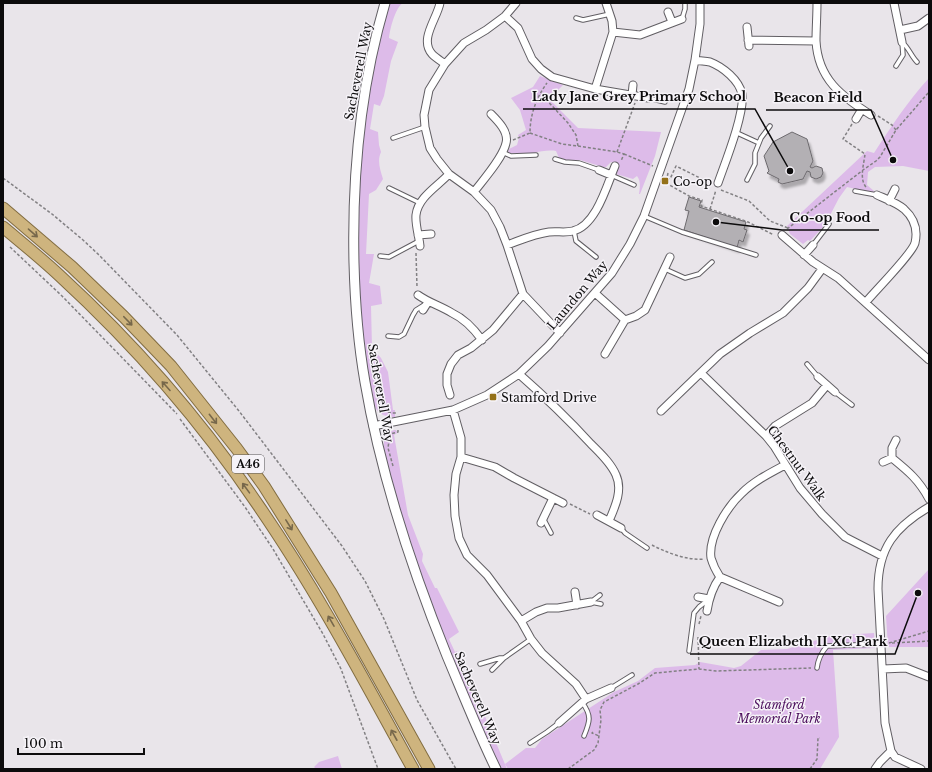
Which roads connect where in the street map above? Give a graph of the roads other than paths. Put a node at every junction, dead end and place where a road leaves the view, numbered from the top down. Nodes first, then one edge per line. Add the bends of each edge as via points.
1 (385, 3) edge
2 (440, 3) edge
3 (516, 3) edge
4 (606, 3) edge
5 (685, 3) edge
6 (700, 3) edge
7 (817, 3) edge
8 (894, 3) edge
9 (668, 12) dead end
10 (610, 14) junction
11 (505, 16) junction
12 (576, 18) dead end
13 (929, 18) edge
14 (682, 19) joint
15 (672, 22) junction
16 (747, 28) dead end
17 (900, 30) junction
18 (613, 32) junction
19 (816, 41) junction
20 (902, 42) junction
21 (695, 60) junction
22 (917, 62) dead end
23 (445, 64) junction
24 (896, 66) dead end
25 (633, 85) dead end
26 (595, 88) junction
27 (634, 96) junction
28 (648, 98) joint
29 (665, 102) dead end
30 (862, 109) junction
31 (491, 114) dead end
32 (871, 115) road end
33 (856, 119) road end
34 (770, 126) dead end
35 (425, 127) junction
36 (735, 132) junction
37 (393, 138) dead end
38 (759, 143) junction
39 (502, 152) junction
40 (536, 155) dead end
41 (554, 159) dead end
42 (615, 166) road end
43 (599, 170) joint
44 (449, 174) junction
45 (611, 175) junction
46 (747, 180) dead end
47 (634, 185) dead end
48 (717, 186) road end
49 (389, 188) dead end
50 (895, 189) dead end
51 (855, 191) dead end
52 (474, 192) junction
53 (877, 195) joint
54 (889, 201) junction
55 (420, 203) junction
56 (3, 208) edge
57 (644, 216) junction
58 (829, 224) dead end
59 (3, 227) edge
60 (574, 231) junction
61 (431, 234) dead end
62 (782, 235) road end
63 (419, 241) junction
64 (507, 244) junction
65 (813, 245) joint
66 (804, 255) junction
67 (380, 256) dead end
68 (756, 256) dead end
69 (596, 257) dead end
70 (670, 257) dead end
71 (712, 262) dead end
72 (665, 269) junction
73 (822, 269) junction
74 (596, 293) junction
75 (523, 294) junction
76 (418, 295) road end
77 (428, 302) junction
78 (866, 302) junction
79 (422, 310) dead end
80 (625, 320) junction
81 (560, 333) junction
82 (388, 336) dead end
83 (482, 340) junction
84 (605, 354) dead end
85 (928, 359) edge
86 (807, 364) dead end
87 (701, 373) junction
88 (519, 374) junction
89 (818, 377) joint
90 (447, 385) junction
91 (827, 385) junction
92 (438, 386) dead end
93 (835, 392) joint
94 (450, 395) dead end
95 (852, 406) dead end
96 (453, 410) junction
97 (661, 411) dead end
98 (373, 426) junction
99 (766, 436) junction
100 (896, 440) dead end
101 (460, 457) junction
102 (892, 458) junction
103 (883, 462) dead end
104 (785, 465) junction
105 (553, 498) junction
106 (929, 499) edge
107 (563, 502) road end
108 (929, 507) edge
109 (597, 516) road end
110 (542, 521) joint
111 (608, 521) junction
112 (621, 528) joint
113 (550, 533) dead end
114 (647, 548) dead end
115 (882, 556) junction
116 (720, 577) junction
117 (575, 592) dead end
118 (600, 595) dead end
119 (698, 597) dead end
120 (709, 599) junction
121 (591, 602) junction
122 (779, 602) dead end
123 (601, 604) dead end
124 (577, 605) junction
125 (707, 611) road end
126 (521, 621) junction
127 (531, 639) junction
128 (882, 644) junction
129 (689, 651) dead end
130 (504, 658) junction
131 (480, 664) dead end
132 (817, 668) road end
133 (883, 669) junction
134 (492, 670) dead end
135 (632, 675) dead end
136 (929, 677) edge
137 (611, 688) joint
138 (584, 701) junction
139 (559, 723) joint
140 (584, 736) dead end
141 (530, 743) dead end
142 (891, 751) junction
143 (413, 769) edge
144 (428, 769) edge
145 (496, 769) edge
146 (875, 769) edge
147 (921, 769) edge

1 - 98 street, Sacheverell Way via 363,97 354,193 355,295 364,380
2 - 23 street via 428,32 427,42 431,53
3 - 11 street
4 - 10 street
5 - 14 lane
6 - 21 street, Laundon Way
7 - 19 street
8 - 17 street
9 - 15 street
10 - 12 lane via 583,20
10 - 18 street
11 - 23 street via 464,43
11 - 26 street via 518,28 532,59 541,69 552,77
13 - 17 street via 918,26
14 - 15 street
15 - 18 street via 640,35
16 - 19 street via 749,43
17 - 20 street
18 - 26 street
19 - 30 street via 819,60 833,86
20 - 22 lane
20 - 24 lane via 903,55
21 - 36 street via 710,62 727,72 738,84 742,93 742,104
21 - 57 street, Laundon Way via 689,89
23 - 35 street via 429,90 424,115
25 - 27 street
26 - 27 street
27 - 28 street
28 - 29 lane
30 - 32 street
30 - 33 street
31 - 39 street via 506,135
34 - 38 lane
35 - 37 lane
35 - 44 street via 430,148
36 - 38 lane
36 - 48 street
38 - 46 lane via 755,153 755,164
39 - 40 lane via 510,156
39 - 52 street
41 - 43 lane via 579,163
42 - 45 street
43 - 45 street
44 - 52 street
44 - 55 street
45 - 47 lane
45 - 60 street via 592,218
49 - 55 lane
50 - 54 street
51 - 53 lane
52 - 64 street via 491,210
53 - 54 street
54 - 78 street via 904,209 913,220 916,229 914,244
55 - 63 street via 416,215
56 -> 144 highway, A46 via 72,267 124,317 171,366 237,450 264,486 331,593
57 - 68 lane via 682,232
57 - 74 street, Laundon Way via 612,273
58 - 65 lane
143 -> 59 highway, A46 via 302,570 221,454 174,395 125,340 60,276
60 - 64 street via 539,234
60 - 69 lane via 576,241
61 - 63 street
62 - 66 street
63 - 67 lane via 389,257
64 - 75 street
65 - 66 street
66 - 73 street
70 - 72 street
71 - 72 lane via 699,274 685,278
72 - 80 street via 645,310
73 - 78 street via 838,278
73 - 87 street via 808,288 783,313 720,354
74 - 80 street
74 - 81 street, Laundon Way
75 - 81 street
75 - 83 street
76 - 77 street
77 - 79 street
77 - 82 lane via 416,310 404,334 399,337
77 - 83 street via 464,320
78 - 85 street
80 - 84 street
81 - 88 street, Laundon Way
83 - 90 street via 458,355 451,364 447,374
86 - 89 lane
87 - 97 street
87 - 99 street, Chestnut Walk
88 - 96 street, Laundon Way via 488,395
88 - 111 street via 607,460 616,475 619,491 616,506
89 - 91 street
90 - 92 street
90 - 94 street
91 - 93 street
91 - 99 street via 812,403 776,426
93 - 95 lane
96 - 98 street, Laundon Way
96 - 101 street via 461,438
98 - 145 street, Sacheverell Way via 389,490 422,590 468,708
99 - 104 street, Chestnut Walk
100 - 102 street via 892,448
101 - 105 street via 495,467
101 - 126 street via 454,495 459,538 467,555 487,575
102 - 103 street
102 - 106 street via 910,472
104 - 115 street, Chestnut Walk via 800,488 845,537
104 - 116 street via 742,492 720,523 711,551 715,570
105 - 107 street
105 - 110 street
108 - 115 street via 900,528
109 - 111 street
110 - 113 lane
111 - 112 street
112 - 114 lane
115 - 128 street via 878,572
116 - 120 street
116 - 122 street
117 - 124 street
118 - 121 lane
119 - 120 street
120 - 125 street
120 - 129 lane via 694,613
121 - 123 lane
121 - 124 street
124 - 126 street via 547,608
126 - 127 street
127 - 130 lane
127 - 138 street via 542,653 576,684
128 - 132 lane via 827,646 822,652
128 - 133 street
130 - 131 lane
130 - 134 lane
133 - 136 street via 906,668
133 - 142 street via 885,723
135 - 137 lane
137 - 138 street
138 - 139 street
138 - 140 lane via 590,718
139 - 141 lane
142 - 146 street
142 - 147 street via 895,757

